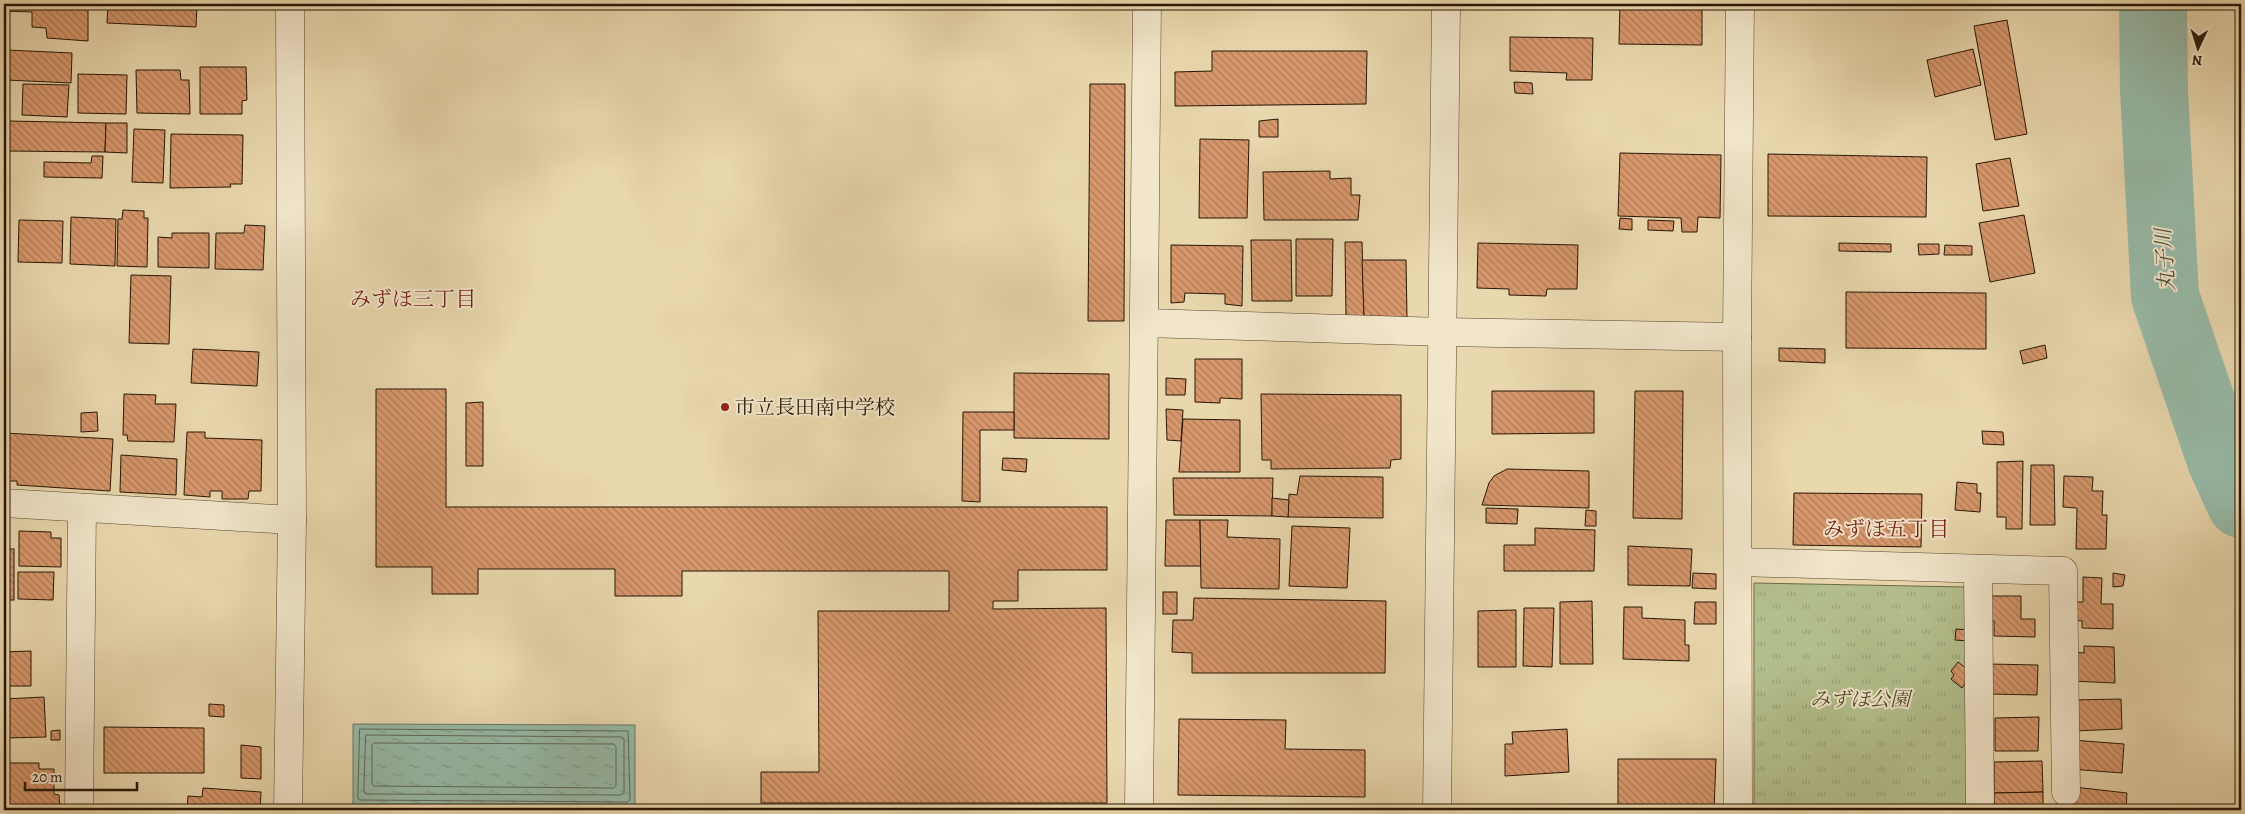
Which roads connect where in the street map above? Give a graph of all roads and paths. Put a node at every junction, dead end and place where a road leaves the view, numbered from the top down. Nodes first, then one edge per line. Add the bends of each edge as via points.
1 (290, 4) edge
2 (1147, 4) edge
3 (1446, 4) edge
4 (1740, 4) edge
5 (1145, 323) junction
6 (1444, 332) junction
7 (1737, 337) junction
8 (4, 503) edge
9 (82, 508) junction
10 (292, 520) junction
11 (1738, 562) junction
12 (1978, 569) junction
13 (2066, 792) dead end
14 (79, 810) edge
15 (288, 810) edge
16 (1139, 810) edge
17 (1437, 810) edge
18 (1738, 810) edge
19 (1980, 810) edge

1 - 10 street
2 - 5 street
3 - 6 street
4 - 7 street
5 - 6 street
5 - 16 street
6 - 7 street
6 - 17 street
7 - 11 street
8 - 9 street
9 - 10 street
9 - 14 street
10 - 15 street
11 - 12 street
11 - 18 street
12 - 13 street via 2063,571
12 - 19 street

